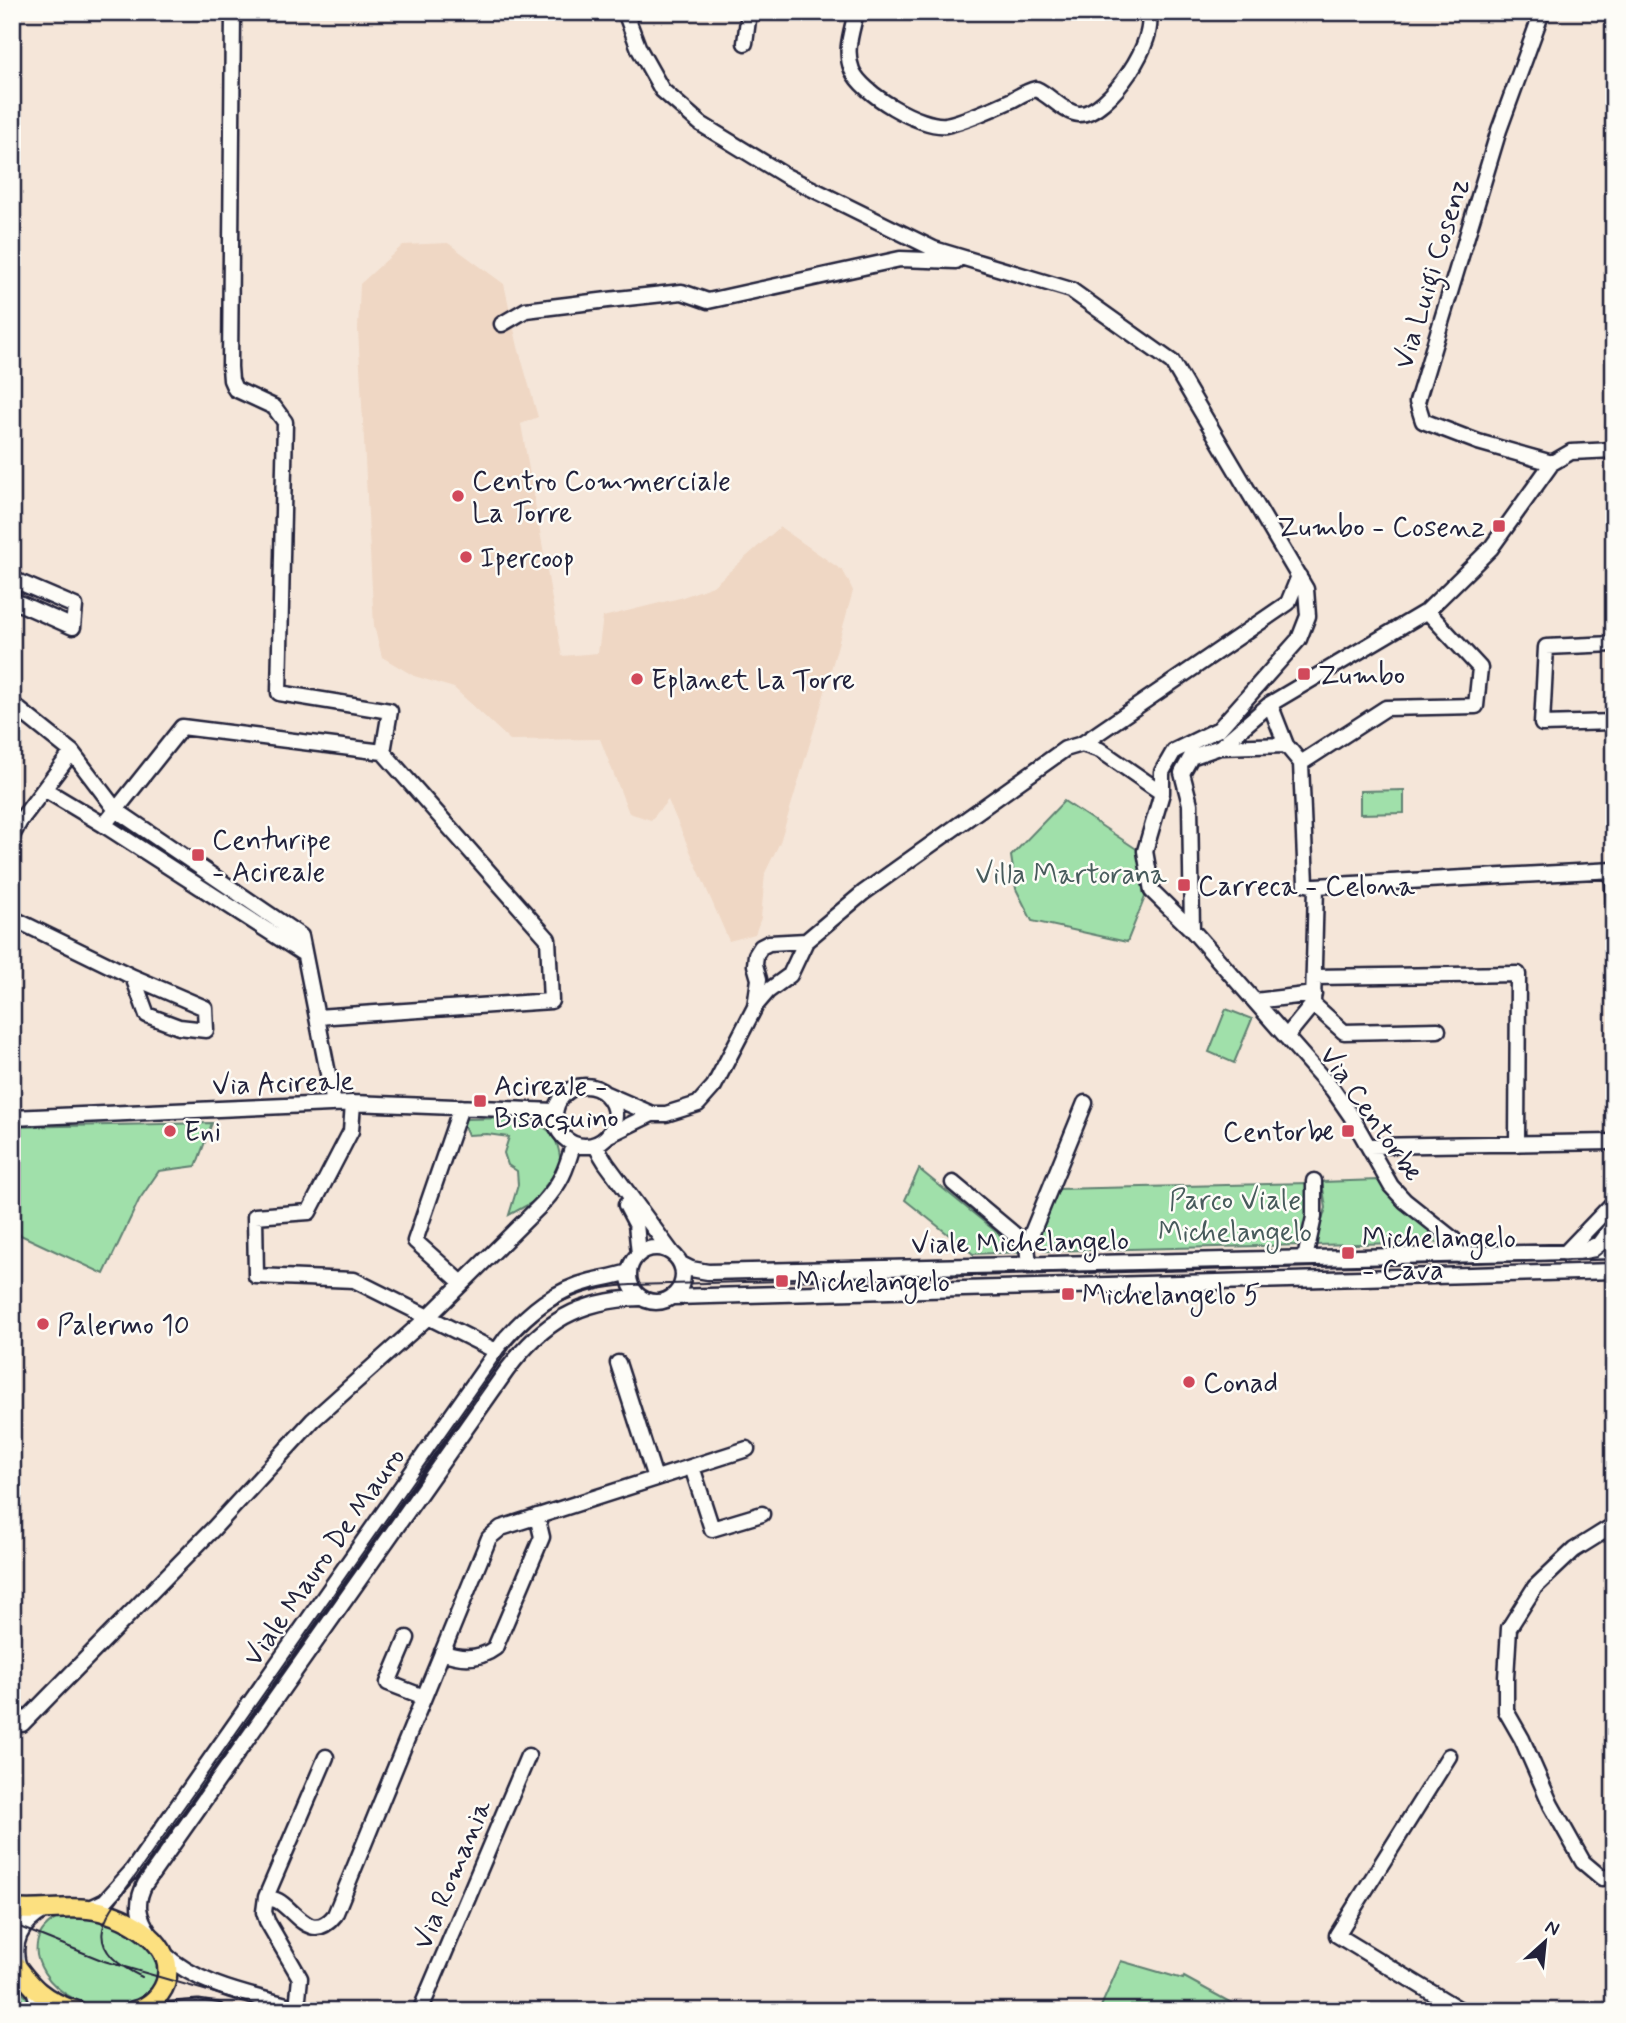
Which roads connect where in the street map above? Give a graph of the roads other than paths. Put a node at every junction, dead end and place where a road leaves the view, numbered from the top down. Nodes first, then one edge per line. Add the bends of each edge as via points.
1 (233, 12) edge
2 (625, 12) edge
3 (749, 12) edge
4 (856, 12) edge
5 (1147, 12) edge
6 (1542, 12) edge
7 (745, 43) dead end
8 (975, 261) junction
9 (502, 324) dead end
10 (1614, 450) edge
11 (1552, 463) junction
12 (1299, 576) junction
13 (12, 579) edge
14 (12, 600) edge
15 (1427, 611) junction
16 (1614, 644) edge
17 (12, 704) edge
18 (1270, 704) junction
19 (1614, 722) edge
20 (1082, 744) junction
21 (1286, 745) junction
22 (1220, 747) junction
23 (72, 752) junction
24 (383, 752) junction
25 (1301, 763) junction
26 (44, 789) junction
27 (1163, 793) junction
28 (116, 810) junction
29 (104, 825) junction
30 (12, 836) edge
31 (1613, 870) edge
32 (1317, 886) junction
33 (1614, 906) edge
34 (12, 918) edge
35 (1192, 930) junction
36 (806, 941) junction
37 (778, 943) junction
38 (304, 954) junction
39 (755, 965) junction
40 (794, 966) junction
41 (133, 977) junction
42 (1314, 977) junction
43 (783, 980) junction
44 (1313, 999) junction
45 (1255, 1001) junction
46 (755, 1006) junction
47 (317, 1017) junction
48 (1438, 1030) dead end
49 (1286, 1037) junction
50 (606, 1094) junction
51 (353, 1103) junction
52 (1085, 1103) dead end
53 (334, 1104) junction
54 (461, 1107) junction
55 (555, 1111) junction
56 (652, 1114) junction
57 (12, 1118) edge
58 (610, 1135) junction
59 (1614, 1142) edge
60 (1517, 1144) junction
61 (585, 1146) junction
62 (1369, 1146) junction
63 (1314, 1181) dead end
64 (953, 1183) dead end
65 (1614, 1202) edge
66 (1614, 1224) edge
67 (1027, 1245) junction
68 (1614, 1251) edge
69 (1571, 1253) junction
70 (639, 1254) junction
71 (1458, 1255) junction
72 (676, 1258) junction
73 (1306, 1258) junction
74 (1029, 1265) junction
75 (1614, 1271) edge
76 (629, 1272) junction
77 (462, 1283) junction
78 (674, 1297) junction
79 (640, 1298) junction
80 (427, 1318) junction
81 (496, 1351) junction
82 (618, 1363) dead end
83 (747, 1449) dead end
84 (692, 1467) junction
85 (655, 1478) junction
86 (762, 1514) dead end
87 (537, 1516) junction
88 (1614, 1525) edge
89 (407, 1638) dead end
90 (442, 1652) junction
91 (424, 1697) junction
92 (12, 1724) edge
93 (528, 1756) dead end
94 (1449, 1756) dead end
95 (326, 1757) dead end
96 (1614, 1876) edge
97 (266, 1897) junction
98 (12, 1909) edge
99 (88, 1909) junction
100 (47, 1910) junction
101 (158, 1947) junction
102 (16, 1966) edge
103 (34, 1990) junction
104 (193, 2010) edge
105 (302, 2010) edge
106 (41, 2011) edge
107 (77, 2011) edge
108 (134, 2011) edge
109 (161, 2011) edge
110 (217, 2011) edge
111 (420, 2011) edge
112 (1462, 2011) edge

1 - 24 street via 230,367 235,389 274,407 285,422 279,693 390,711
2 - 8 street via 662,90 701,124 786,177 934,249
3 - 7 street
4 - 5 street via 847,52 852,71 877,96 901,111 922,122 944,125 1036,89 1071,111 1093,110 1107,101 1146,43 1150,31
6 - 11 street, Via Luigi Cosenz via 1499,130 1417,402 1423,421
8 - 9 street via 900,259 708,301 682,292 633,297 526,310
8 - 12 street, Via Centorbe via 1071,290 1172,362
10 - 11 street via 1571,452
11 - 15 street via 1491,548
12 - 20 street via 1288,603
12 - 27 street, Via Centorbe via 1306,589 1308,616 1299,639 1219,729 1174,751 1162,772
13 - 14 street via 75,606 73,627
15 - 18 street
15 - 25 street via 1480,668 1476,706 1386,709
16 - 19 street via 1546,647 1542,724
17 - 23 street
18 - 21 street
18 - 22 street
20 - 27 street via 1100,750
20 - 36 street via 1065,749 835,914
21 - 22 street
21 - 25 street
22 - 35 street via 1191,757 1182,773 1189,804
23 - 26 street
23 - 28 street
24 - 28 street via 182,727
24 - 47 street via 548,939 551,1002
25 - 32 street via 1306,884
26 - 29 street
26 - 30 street
27 - 35 street, Via Centorbe via 1145,851 1152,891
28 - 29 street
28 - 38 street via 302,936
29 - 38 street
31 - 32 street
31 - 33 street
32 - 42 street
34 - 41 street
35 - 45 street, Via Centorbe
36 - 37 street
36 - 40 street
37 - 39 street via 761,947
37 - 40 street via 788,948
38 - 47 street
39 - 43 street via 770,981
39 - 46 street via 759,979
40 - 43 street
41 - 41 street via 147,1015 179,1027 206,1030 205,1008
42 - 44 street
42 - 60 street via 1518,974
43 - 46 street
44 - 45 street
44 - 48 street via 1344,1032
44 - 49 street
45 - 49 street, Via Centorbe
46 - 56 street via 715,1086 698,1104
47 - 53 street
49 - 62 street, Via Centorbe via 1333,1090
50 - 55 street via 589,1086 571,1089
50 - 56 street
50 - 58 street via 616,1118
51 - 53 street, Via Acireale
51 - 54 street, Via Acireale
51 - 80 street via 351,1131 309,1212 255,1216 256,1276 354,1280
52 - 67 street
53 - 57 street, Via Acireale
54 - 55 street, Via Acireale
54 - 77 street via 415,1241
55 - 61 street via 558,1131
56 - 58 street
58 - 61 street
59 - 60 street
60 - 62 street
61 - 70 street via 632,1214
61 - 72 street
61 - 77 street via 557,1187
62 - 71 street, Via Centorbe via 1397,1194 1454,1240
63 - 73 street via 1314,1217
64 - 67 street
65 - 69 street
66 - 69 street via 1599,1244
67 - 74 street
68 - 69 street, Viale Michelangelo
69 - 71 street, Viale Michelangelo
70 - 72 street via 655,1248
70 - 76 street
71 - 73 street, Viale Michelangelo
72 - 74 street, Viale Michelangelo via 691,1269 708,1272
72 - 78 street via 684,1276
73 - 74 street, Viale Michelangelo
75 - 78 street, Viale Michelangelo
76 - 79 street
76 - 81 street, Viale Mauro De Mauro via 557,1294 530,1312
77 - 80 street
78 - 79 street via 656,1302
79 - 101 street, Viale Mauro De Mauro via 602,1302 561,1317 537,1335 507,1370 145,1884 139,1911
80 - 81 street
80 - 92 street via 313,1420 22,1724
81 - 99 street, Viale Mauro De Mauro via 132,1871 105,1901
82 - 85 street
83 - 84 street
84 - 85 street
84 - 86 street via 712,1530
85 - 87 street
87 - 90 street via 501,1528 489,1538
87 - 90 street via 542,1537 495,1648 486,1655 458,1658
88 - 96 street via 1574,1549 1535,1587 1509,1628 1506,1711 1583,1862 1602,1878
89 - 91 street via 388,1683
90 - 91 street
91 - 97 street via 335,1915 322,1925 310,1926 279,1901
93 - 111 street, Via Romania
94 - 112 street via 1337,1935
95 - 97 street
97 - 105 street via 267,1921 300,1978
98 - 100 main road
99 - 100 main road
99 - 101 main road via 124,1920
100 - 102 street via 20,1932
101 - 105 street via 200,1979
101 - 108 main road via 167,1970 165,1983 152,2003
102 - 103 main road
103 - 106 street
103 - 107 main road
104 - 109 street
104 - 110 street

